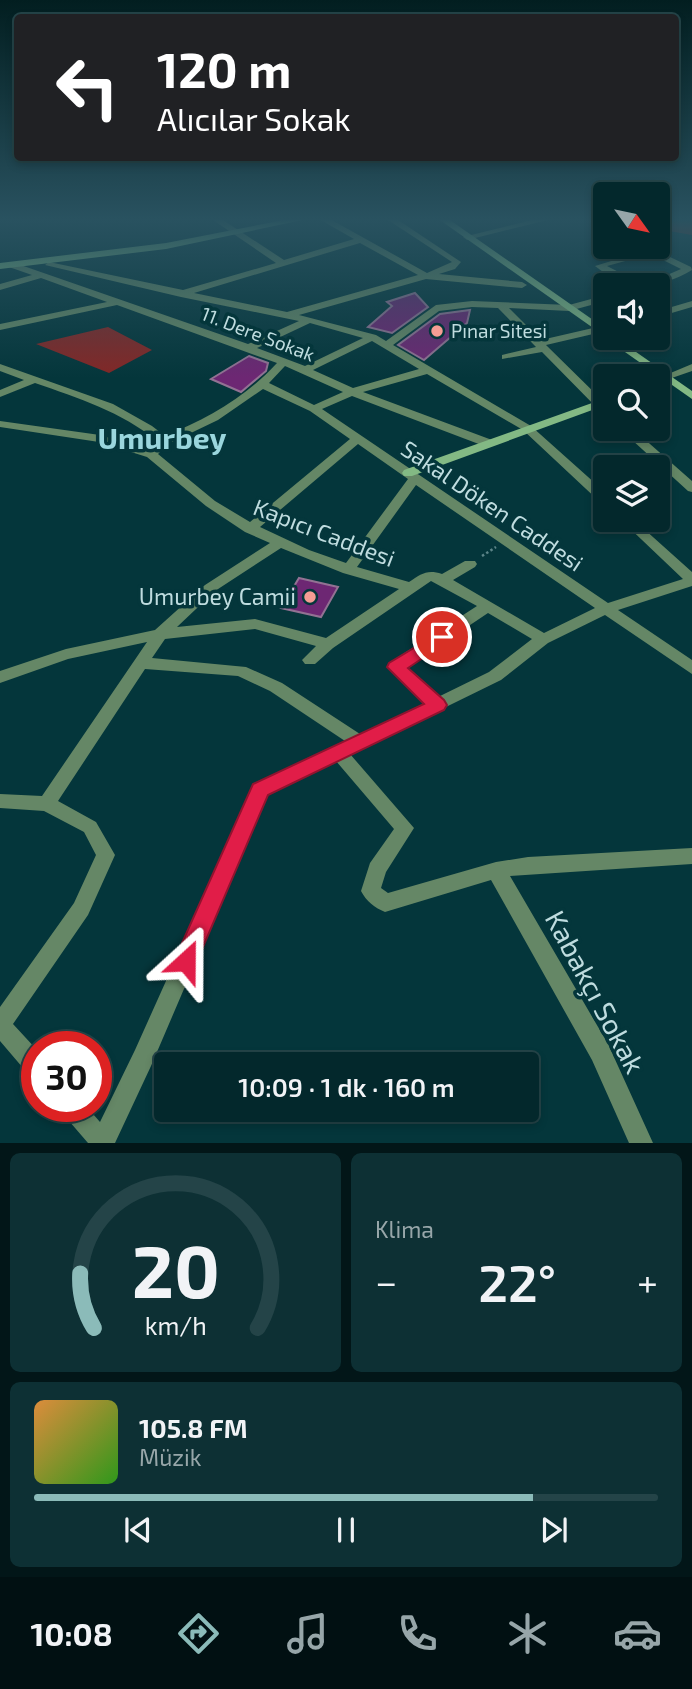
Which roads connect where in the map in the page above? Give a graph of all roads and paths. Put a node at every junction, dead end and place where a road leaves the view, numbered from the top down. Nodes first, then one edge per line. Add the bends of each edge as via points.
1 (31, 271) edge
2 (77, 271) edge
3 (255, 271) edge
4 (419, 271) edge
5 (438, 271) edge
6 (516, 271) edge
7 (42, 275) junction
8 (426, 275) junction
9 (480, 281) junction
10 (522, 285) dead end
11 (0, 288) edge
12 (180, 295) junction
13 (119, 302) junction
14 (593, 302) edge
15 (472, 304) junction
16 (692, 304) edge
17 (501, 306) junction
18 (569, 308) junction
19 (670, 310) edge
20 (287, 315) junction
21 (309, 320) junction
22 (593, 324) edge
23 (0, 327) edge
24 (593, 334) edge
25 (372, 337) junction
26 (386, 346) junction
27 (540, 347) junction
28 (248, 348) junction
29 (625, 350) edge
30 (506, 357) dead end
31 (284, 361) junction
32 (643, 364) edge
33 (0, 367) edge
34 (692, 367) edge
35 (305, 370) junction
36 (427, 370) junction
37 (670, 376) edge
38 (33, 380) junction
39 (670, 384) edge
40 (264, 385) junction
41 (352, 392) junction
42 (0, 394) edge
43 (593, 396) edge
44 (692, 397) edge
45 (593, 408) edge
46 (314, 409) junction
47 (0, 424) edge
48 (527, 428) junction
49 (357, 439) junction
50 (164, 441) junction
51 (639, 441) edge
52 (488, 443) junction
53 (151, 454) junction
54 (411, 476) junction
55 (593, 488) edge
56 (692, 488) edge
57 (250, 529) junction
58 (640, 532) edge
59 (507, 541) junction
60 (280, 543) junction
61 (470, 564) joint
62 (348, 570) junction
63 (443, 580) junction
64 (692, 580) edge
65 (412, 588) junction
66 (488, 606) junction
67 (606, 609) junction
68 (160, 634) junction
69 (542, 639) junction
70 (328, 644) junction
71 (310, 660) dead end
72 (140, 663) junction
73 (692, 668) edge
74 (0, 677) edge
75 (437, 705) junction
76 (360, 743) junction
77 (339, 753) junction
78 (0, 801) edge
79 (47, 804) junction
80 (692, 856) edge
81 (496, 870) junction
82 (0, 1025) edge
83 (21, 1049) edge
84 (85, 1122) edge
85 (103, 1142) edge
86 (641, 1143) edge

1 - 7 street, 11. Dere Sokak
2 - 12 street
3 - 12 street
4 - 8 street
5 - 8 street
6 - 18 main road
7 - 11 street
7 - 13 street, 11. Dere Sokak
8 - 9 street
8 - 20 street
9 - 10 street
9 - 15 street
12 - 20 street
13 - 23 street
13 - 28 street, 11. Dere Sokak
14 - 18 street
15 - 17 street
15 - 26 street via 436,307
16 - 19 street
17 - 18 street
17 - 27 street
18 - 22 main road
20 - 21 street
21 - 25 street
21 - 28 street
24 - 27 street
25 - 26 street
25 - 35 street
26 - 36 street
27 - 30 street
27 - 43 street
28 - 31 street, 11. Dere Sokak
29 - 32 main road
31 - 35 street, 11. Dere Sokak
31 - 40 street
33 - 38 street
34 - 37 street
35 - 41 street, 11. Dere Sokak
36 - 41 street
36 - 48 street
38 - 42 street
38 - 50 street via 128,415
39 - 44 main road
40 - 46 street, Sakal Döken Caddesi
40 - 50 street via 192,430
41 - 46 street
41 - 52 street, 11. Dere Sokak
45 - 48 main road
46 - 49 street, Sakal Döken Caddesi
47 - 53 street via 100,439
48 - 52 main road
48 - 55 street
49 - 54 street, Sakal Döken Caddesi
49 - 57 street
50 - 53 street
51 - 56 street
52 - 54 main road
53 - 57 street, Kapıcı Caddesi via 177,480
54 - 59 street, Sakal Döken Caddesi
54 - 62 street
57 - 60 street, Kapıcı Caddesi
58 - 64 street
59 - 61 path
59 - 67 street, Sakal Döken Caddesi
60 - 62 street, Kapıcı Caddesi
60 - 68 street via 210,588
61 - 63 street
62 - 65 street, Kapıcı Caddesi
63 - 65 street via 430,575
63 - 66 street
64 - 67 street
65 - 70 street
66 - 69 street
66 - 75 street via 396,667
67 - 69 street
67 - 73 street, Sakal Döken Caddesi
68 - 70 street via 255,624
68 - 72 street
68 - 74 street via 66,654
69 - 75 street via 495,676
70 - 71 street
72 - 76 street via 240,671 276,687
72 - 79 street
75 - 76 street
76 - 77 street
77 - 81 street via 405,828 377,869 371,891 385,903
77 - 85 street via 260,790
78 - 79 street
79 - 82 street via 90,827 106,855 80,909
80 - 81 street
81 - 86 street, Kabakçı Sokak via 600,1052
82 - 83 street
84 - 85 street

